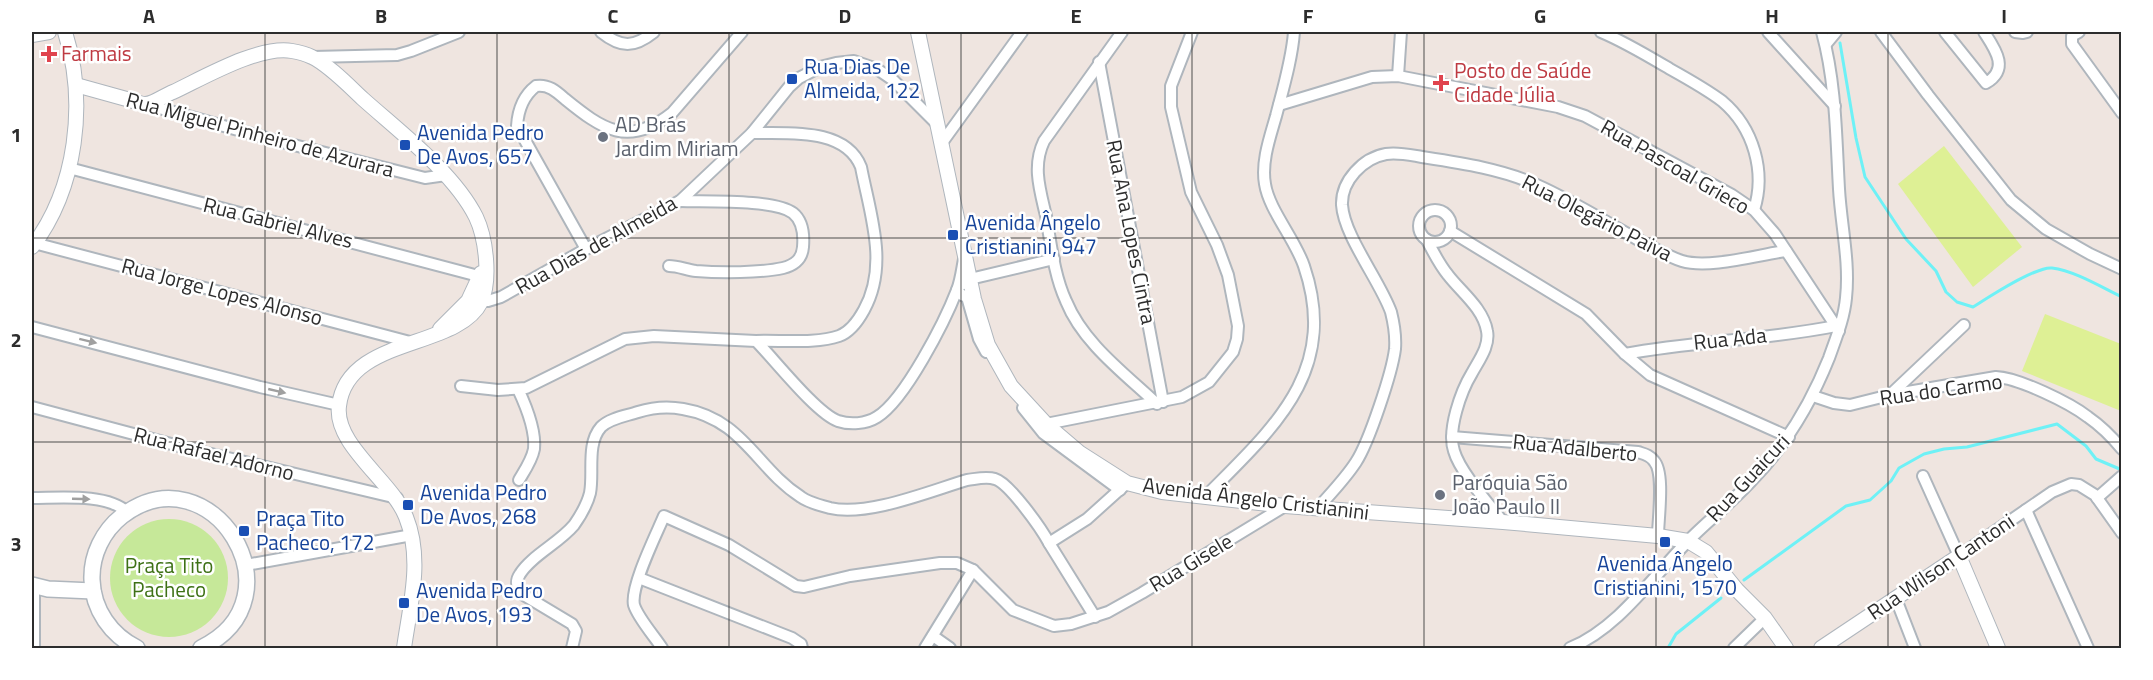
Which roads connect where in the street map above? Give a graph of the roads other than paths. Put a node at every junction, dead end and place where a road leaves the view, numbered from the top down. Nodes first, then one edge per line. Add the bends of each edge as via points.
1 (50, 32) edge
2 (65, 32) edge
3 (459, 32) edge
4 (601, 32) edge
5 (654, 32) edge
6 (742, 32) edge
7 (918, 32) edge
8 (1022, 32) edge
9 (1122, 32) edge
10 (1192, 32) edge
11 (1293, 32) edge
12 (1401, 32) edge
13 (1601, 32) edge
14 (1768, 32) edge
15 (1822, 32) edge
16 (1836, 32) edge
17 (1881, 32) edge
18 (1945, 32) edge
19 (1984, 32) edge
20 (2015, 32) edge
21 (2027, 32) edge
22 (2079, 32) edge
23 (32, 35) edge
24 (640, 37) edge
25 (1826, 44) junction
26 (313, 57) junction
27 (1099, 62) junction
28 (1398, 76) junction
29 (76, 85) junction
30 (145, 104) junction
31 (1279, 105) junction
32 (1835, 106) junction
33 (2121, 112) edge
34 (937, 124) junction
35 (752, 133) junction
36 (941, 144) junction
37 (69, 168) junction
38 (446, 175) junction
39 (680, 201) junction
40 (1754, 210) junction
41 (1450, 231) junction
42 (1426, 240) junction
43 (33, 245) edge
44 (585, 249) junction
45 (1785, 251) junction
46 (965, 254) junction
47 (1054, 259) junction
48 (669, 266) dead end
49 (2121, 269) edge
50 (483, 278) junction
51 (970, 279) junction
52 (957, 290) junction
53 (474, 301) junction
54 (1964, 326) dead end
55 (32, 327) edge
56 (1838, 328) junction
57 (756, 340) junction
58 (410, 342) junction
59 (1625, 354) junction
60 (461, 386) dead end
61 (519, 389) junction
62 (1890, 395) junction
63 (1813, 396) junction
64 (1160, 403) junction
65 (339, 405) junction
66 (32, 407) edge
67 (1046, 424) junction
68 (1452, 436) junction
69 (1789, 437) junction
70 (2121, 449) edge
71 (1923, 476) dead end
72 (2121, 476) edge
73 (519, 480) dead end
74 (1124, 486) junction
75 (1205, 497) junction
76 (32, 498) edge
77 (397, 498) junction
78 (2097, 498) junction
79 (1285, 506) junction
80 (1318, 508) junction
81 (2026, 510) junction
82 (128, 512) junction
83 (1503, 522) junction
84 (2121, 533) edge
85 (412, 535) junction
86 (1658, 536) junction
87 (1688, 541) junction
88 (1049, 543) junction
89 (1959, 556) junction
90 (246, 565) junction
91 (973, 570) junction
92 (639, 578) junction
93 (33, 585) edge
94 (93, 591) junction
95 (1896, 598) junction
96 (1095, 617) junction
97 (1765, 618) junction
98 (933, 636) junction
99 (222, 644) edge
100 (130, 646) edge
101 (1828, 646) edge
102 (34, 648) edge
103 (201, 648) edge
104 (404, 648) edge
105 (572, 648) edge
106 (662, 648) edge
107 (802, 648) edge
108 (925, 648) edge
109 (950, 648) edge
110 (1570, 648) edge
111 (1734, 648) edge
112 (1786, 648) edge
113 (1915, 648) edge
114 (1998, 648) edge
115 (2088, 648) edge

1 - 23 street
2 - 29 street
3 - 26 street via 397,55
4 - 24 street via 619,44
5 - 24 street
6 - 44 street via 672,113 646,130 604,127 547,86 536,86 523,101 517,126
7 - 34 street, Avenida Ângelo Cristianini
8 - 36 street
9 - 27 street
10 - 64 street via 1174,75 1171,107 1191,192 1228,275 1237,339 1233,352 1209,382 1182,397
11 - 31 street
12 - 28 street
13 - 40 street via 1691,81 1731,110 1758,162 1759,194
14 - 32 street
15 - 25 street, Rua Guaicuri
16 - 25 street
17 - 49 street via 2011,200 2046,229
18 - 19 street via 1986,83 1999,70 2000,63
20 - 21 street
22 - 33 street via 2072,36 2072,44
25 - 32 street, Rua Guaicuri
26 - 30 street via 283,50 258,54
26 - 38 street
27 - 47 street via 1044,141 1037,158
27 - 64 street, Rua Ana Lopes Cintra
28 - 31 street, Rua Pascoal Grieco via 1372,77
28 - 40 street, Rua Pascoal Grieco via 1558,107 1585,116
29 - 30 street, Rua Miguel Pinheiro de Azurara
29 - 37 street
30 - 38 street, Rua Miguel Pinheiro de Azurara via 425,178
31 - 75 street via 1268,146 1265,184 1304,267 1315,319 1313,350 1291,402 1261,441
32 - 56 street, Rua Guaicuri via 1847,283
34 - 35 street, Rua Dias de Almeida via 893,80 854,61 820,67 799,78
34 - 36 street, Avenida Ângelo Cristianini
35 - 39 street, Rua Dias de Almeida
35 - 57 street via 820,137 849,149 861,167 877,254 870,300 848,332 821,340
36 - 46 street, Avenida Ângelo Cristianini
37 - 43 street via 51,217
37 - 50 street, Rua Gabriel Alves
38 - 50 street via 476,216 483,236
39 - 44 street, Rua Dias de Almeida
39 - 48 street via 783,207 800,220 803,248 801,258 794,264 777,269 697,271
40 - 45 street, Rua Pascoal Grieco
41 - 42 street via 1443,240
41 - 42 street via 1445,214 1437,210 1428,212 1419,227
41 - 59 street via 1586,314
42 - 68 street via 1482,317 1488,336 1460,398
43 - 58 street, Rua Jorge Lopes Alonso
44 - 53 street, Rua Dias de Almeida via 501,297
45 - 56 street, Rua Pascoal Grieco
45 - 80 street, Rua Olegário Paiva via 1708,263 1684,262 1521,178 1396,153 1375,157 1359,167 1348,182 1342,204 1348,225 1391,312 1395,347 1364,448
46 - 51 street, Avenida Ângelo Cristianini
46 - 52 street
47 - 51 street
47 - 64 street via 1074,318 1109,359
50 - 53 street
51 - 52 street
51 - 67 street, Avenida Ângelo Cristianini via 988,345 1011,386
52 - 57 street via 906,387 884,412 866,422 839,422 823,412
52 - 74 street via 967,297 979,339 1000,379 1043,433
53 - 58 street via 436,333
54 - 62 street
55 -> 65 street
56 - 59 street, Rua Ada
56 - 63 street, Rua Guaicuri
57 - 61 street via 654,336 625,339 533,386
58 - 65 street via 364,364 351,378
59 - 69 street via 1659,380
60 - 61 street
61 - 73 street via 534,443 531,459
62 - 63 street, Rua do Carmo via 1850,405
62 - 70 street, Rua do Carmo via 2006,378 2086,415
63 - 69 street, Rua Guaicuri
64 - 67 street
65 - 77 street via 342,429 350,442
66 - 77 street, Rua Rafael Adorno
67 - 74 street, Avenida Ângelo Cristianini
68 - 83 street via 1457,460
68 - 86 street, Rua Adalberto via 1647,455 1654,459 1659,471
69 - 87 street, Rua Guaicuri via 1754,478
71 - 89 street
72 - 78 street
74 - 75 street, Avenida Ângelo Cristianini
74 - 88 street via 1087,519
75 - 79 street, Avenida Ângelo Cristianini
76 -> 82 street via 112,502
77 - 85 street
78 - 81 street, Rua Wilson Cantoni via 2079,484 2061,487
78 - 84 street
79 - 80 street, Avenida Ângelo Cristianini
79 - 96 street, Rua Gisele via 1166,579
80 - 83 street, Avenida Ângelo Cristianini
81 - 89 street, Rua Wilson Cantoni
81 - 115 street
82 - 90 main road via 161,500 189,502 203,508 221,520 235,537
82 - 94 main road via 109,528 98,548 92,569
83 - 86 street, Avenida Ângelo Cristianini
85 - 90 street
85 - 104 street via 415,565
86 - 87 street, Avenida Ângelo Cristianini
87 - 97 street via 1706,552
87 - 110 street, Rua Guaicuri via 1605,628
88 - 96 street
88 - 105 street via 1005,485 994,478 967,480 864,509 833,509 800,497 748,445 715,419 671,407 645,410 609,421 597,431 590,492 581,516 526,567 517,581 522,594 572,624 576,631
89 - 95 street, Rua Wilson Cantoni
89 - 114 street
90 - 99 main road via 242,606
91 - 92 street via 957,562 940,563 796,586 729,545 664,516
91 - 96 street, Rua Gisele via 1007,606 1031,618 1060,626
91 - 98 street
92 - 106 street via 633,598 636,609
92 - 107 street via 792,638
93 - 94 main road
93 - 102 street
94 - 100 main road via 106,622
95 - 101 street, Rua Wilson Cantoni
95 - 113 street
97 - 111 street
97 - 112 street
98 - 108 street
98 - 109 street
99 - 103 main road

